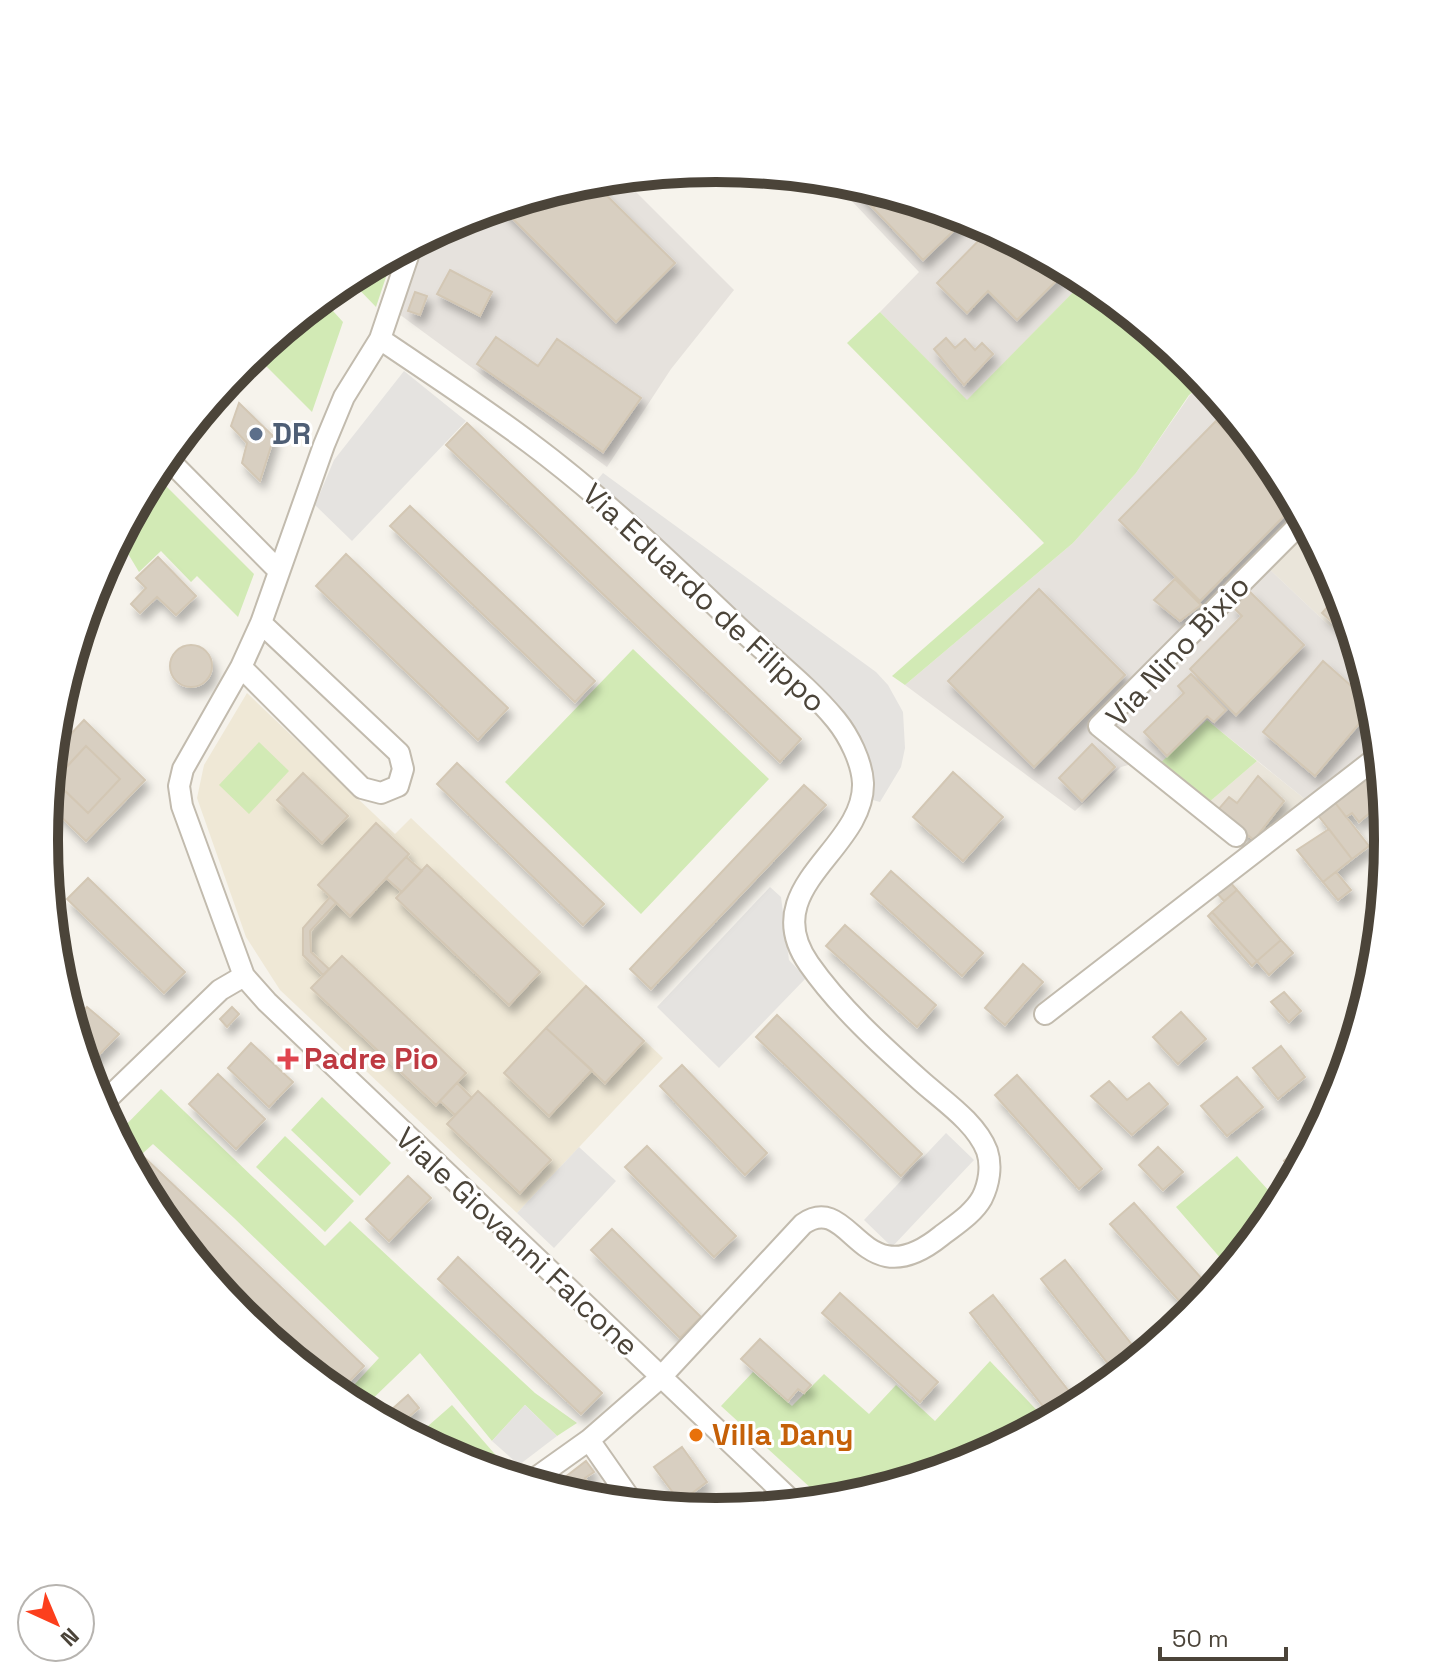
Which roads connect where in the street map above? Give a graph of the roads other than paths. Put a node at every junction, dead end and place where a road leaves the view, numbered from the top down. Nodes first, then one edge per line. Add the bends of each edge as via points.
1 (407, 259) edge
2 (380, 339) junction
3 (175, 466) edge
4 (1295, 529) edge
5 (279, 571) junction
6 (261, 623) junction
7 (241, 667) junction
8 (1369, 763) edge
9 (1236, 836) dead end
10 (244, 976) junction
11 (1045, 1014) dead end
12 (110, 1096) edge
13 (660, 1378) junction
14 (589, 1440) junction
15 (542, 1474) edge
16 (625, 1491) edge
17 (784, 1494) edge

1 - 2 street
2 - 5 street via 344,397
2 - 13 street, Via Eduardo de Filippo via 589,490 837,721 862,774 862,797 805,887 795,930 809,965 846,1008 974,1130 989,1163 986,1189 969,1214 908,1258 882,1257 839,1222 811,1218
3 - 5 street
4 - 9 street, Via Nino Bixio via 1099,726
5 - 6 street
6 - 7 street
6 - 7 street via 399,753 403,769 398,786 381,793 362,788
7 - 10 street via 188,757 179,786
8 - 11 street
10 - 12 street via 220,990
10 - 13 street, Viale Giovanni Falcone
13 - 14 street
13 - 17 street, Viale Giovanni Falcone
14 - 15 street
14 - 16 street

